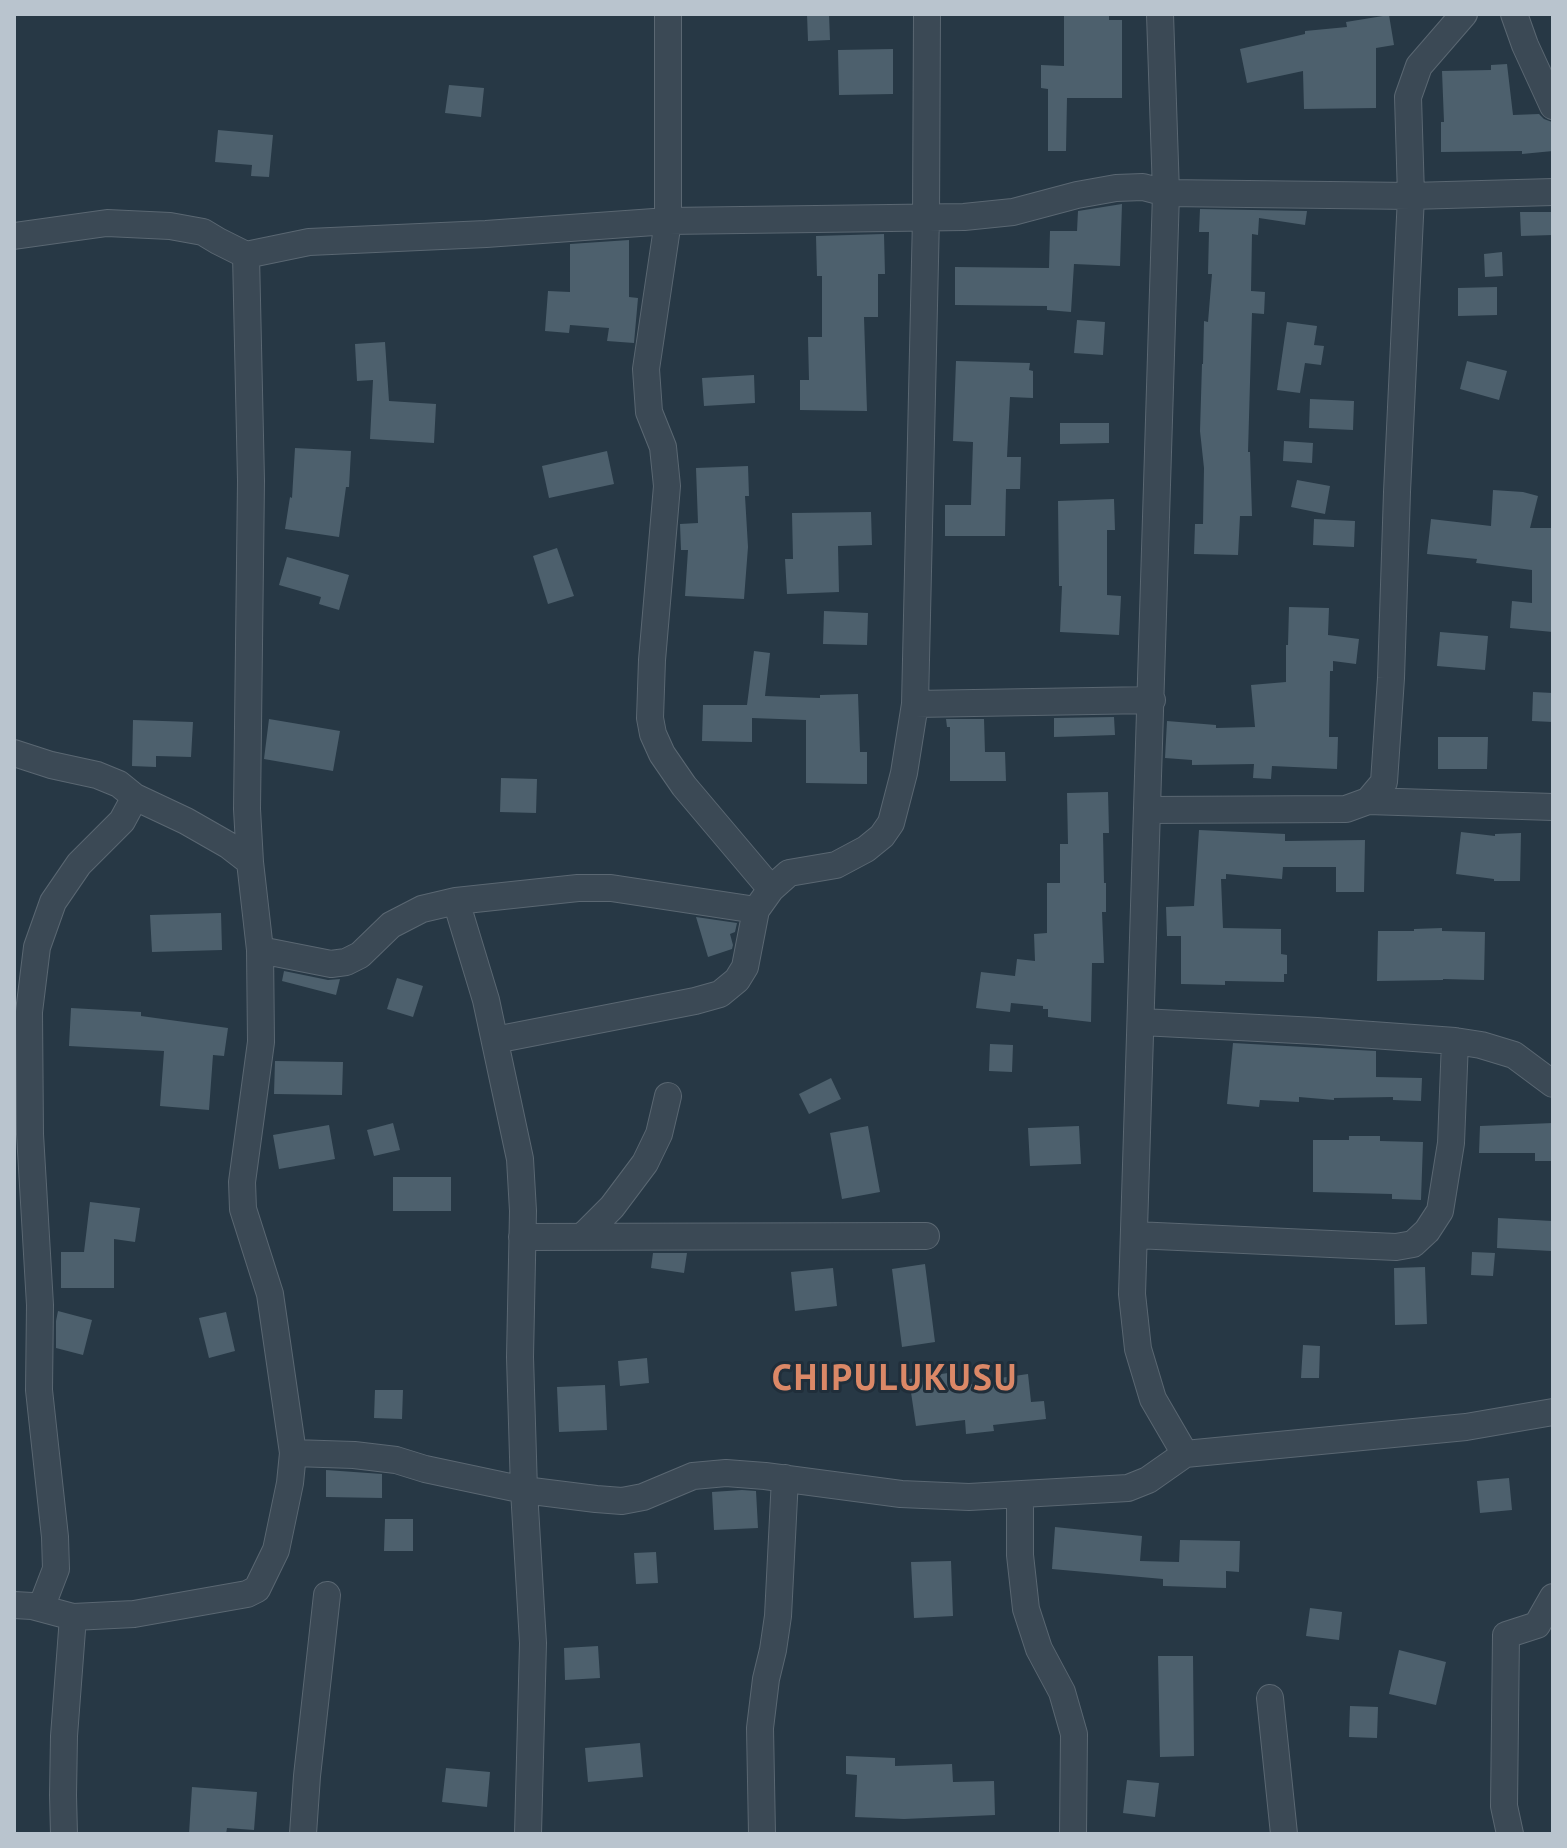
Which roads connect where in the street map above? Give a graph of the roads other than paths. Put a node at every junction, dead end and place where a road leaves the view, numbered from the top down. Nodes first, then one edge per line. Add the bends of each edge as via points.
1 (668, 14) edge
2 (927, 14) edge
3 (1160, 14) edge
4 (1464, 14) edge
5 (1514, 14) edge
6 (1553, 106) edge
7 (1553, 192) edge
8 (1166, 193) junction
9 (1411, 196) junction
10 (926, 217) junction
11 (668, 221) junction
12 (14, 236) edge
13 (246, 255) junction
14 (1152, 700) junction
15 (915, 704) junction
16 (14, 753) edge
17 (135, 797) junction
18 (1368, 801) junction
19 (1553, 807) edge
20 (1148, 810) junction
21 (250, 862) junction
22 (763, 900) junction
23 (456, 901) junction
24 (260, 950) junction
25 (1141, 1022) junction
26 (495, 1040) junction
27 (1455, 1041) junction
28 (1553, 1084) edge
29 (668, 1096) dead end
30 (1135, 1235) junction
31 (583, 1236) junction
32 (926, 1236) dead end
33 (522, 1237) junction
34 (1553, 1412) edge
35 (293, 1453) junction
36 (1185, 1454) junction
37 (785, 1478) junction
38 (524, 1490) junction
39 (1020, 1495) junction
40 (327, 1595) dead end
41 (1553, 1597) edge
42 (14, 1605) edge
43 (41, 1608) junction
44 (73, 1617) junction
45 (1270, 1698) dead end
46 (64, 1834) edge
47 (303, 1834) edge
48 (528, 1834) edge
49 (762, 1834) edge
50 (1073, 1834) edge
51 (1284, 1834) edge
52 (1510, 1834) edge

1 - 11 street
2 - 10 street
3 - 8 street
4 - 9 street via 1419,66 1408,97
5 - 6 street
7 - 9 street
8 - 9 street
8 - 10 street via 1116,188 1013,212
8 - 14 street
9 - 18 street via 1384,782
10 - 11 street
10 - 15 street
11 - 13 street via 309,242
11 - 22 street via 646,369 649,412 663,447 667,486 650,718 662,754
12 - 13 street via 107,223 170,226 203,232
13 - 21 street
14 - 15 street
14 - 20 street
15 - 22 street via 897,804 882,836 836,865 789,873
16 - 17 street via 97,775
17 - 21 street via 186,821
17 - 43 street via 122,821 79,864 53,902 37,947 29,1012 39,1390 56,1569
18 - 19 street
18 - 20 street via 1346,809
20 - 25 street
21 - 24 street
22 - 23 street via 578,888
22 - 26 street via 745,967 720,994
23 - 24 street via 422,909 391,925 346,962 331,964
23 - 26 street
24 - 35 street via 261,1042 243,1209 270,1294
25 - 27 street
25 - 30 street
26 - 33 street via 520,1159
27 - 28 street via 1514,1055
27 - 30 street via 1451,1143 1440,1211 1413,1244
29 - 31 street via 645,1163
30 - 36 street via 1132,1294 1138,1349 1153,1399
31 - 32 street
31 - 33 street
33 - 38 street
34 - 36 street via 1466,1427
35 - 38 street via 396,1460
35 - 44 street via 276,1550 257,1589 134,1614
36 - 39 street via 1128,1488
37 - 38 street via 693,1476 622,1501
37 - 39 street via 901,1494
37 - 49 street via 778,1616 760,1728
38 - 48 street via 533,1643
39 - 50 street via 1026,1609 1074,1734
40 - 47 street
41 - 52 street via 1537,1625 1506,1635 1504,1806
42 - 43 street
43 - 44 street
44 - 46 street via 64,1736
45 - 51 street

